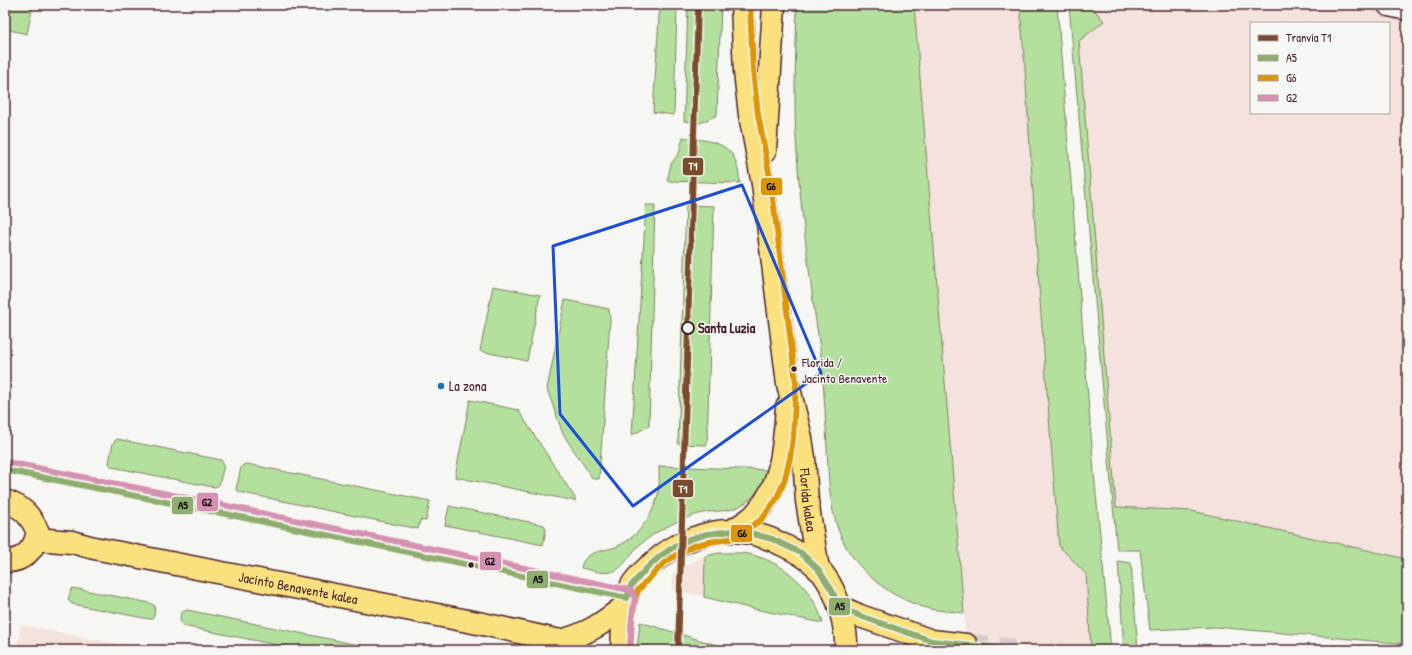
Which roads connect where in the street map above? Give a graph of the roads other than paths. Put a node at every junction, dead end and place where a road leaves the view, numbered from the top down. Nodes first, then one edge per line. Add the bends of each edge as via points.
1 (742, 5) edge
2 (774, 5) edge
3 (1389, 5) edge
4 (1407, 9) edge
5 (763, 184) junction
6 (788, 384) junction
7 (5, 501) edge
8 (732, 531) junction
9 (36, 539) junction
10 (7, 565) edge
11 (818, 569) junction
12 (625, 606) junction
13 (840, 607) junction
14 (566, 645) edge
15 (966, 645) tunnel mouth
16 (622, 650) edge
17 (846, 650) edge

1 - 5 main road via 748,101
2 - 5 main road
3 - 4 street
5 - 6 main road, Florida kalea
6 - 8 main road, Florida kalea via 784,438 776,480 769,497 757,513
6 - 11 main road, Florida kalea via 804,458 807,501
7 - 9 main road via 26,512 38,532
8 - 11 main road via 772,540 801,553
8 - 12 main road via 690,539 659,557 631,586
9 - 10 main road via 27,553
9 - 14 main road, Jacinto Benavente kalea via 72,542 483,624
11 - 13 main road
12 - 14 main road, Jacinto Benavente kalea
12 - 16 main road
13 - 15 main road via 932,641
13 - 17 main road via 847,638

